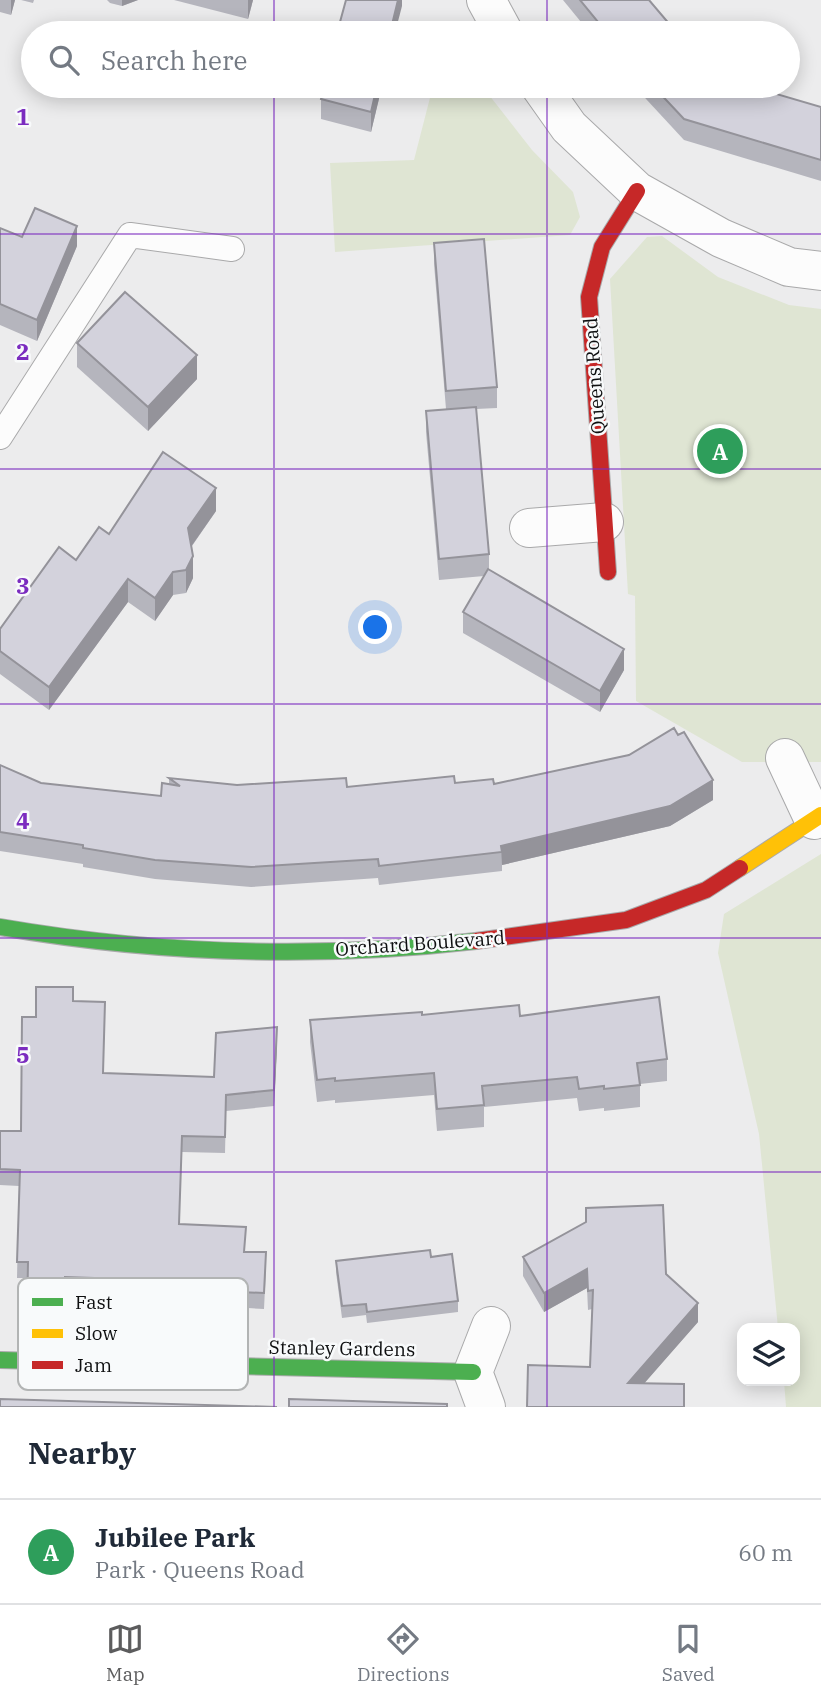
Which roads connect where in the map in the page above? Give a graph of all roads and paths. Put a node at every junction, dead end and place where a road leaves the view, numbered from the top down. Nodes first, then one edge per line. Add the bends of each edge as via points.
1 (486, 0) edge
2 (497, 21) edge
3 (548, 98) edge
4 (637, 191) junction
5 (232, 248) dead end
6 (821, 271) edge
7 (0, 437) edge
8 (604, 522) junction
9 (529, 528) dead end
10 (608, 572) dead end
11 (785, 758) dead end
12 (817, 818) edge
13 (0, 927) edge
14 (491, 1326) dead end
15 (0, 1360) edge
16 (18, 1361) edge
17 (248, 1376) edge
18 (480, 1390) edge

1 - 2 street
3 - 4 street via 569,127
4 - 6 street via 721,238 789,267
4 - 8 street, Queens Road via 602,247 589,297
5 - 7 lane via 130,234
8 - 9 street
8 - 10 street, Queens Road
11 - 12 street, Orchard Boulevard
12 - 13 street, Orchard Boulevard via 706,890 626,920 544,933 412,948 242,951 75,940
14 - 18 street
15 - 16 street, Stanley Gardens
17 - 18 street, Stanley Gardens

